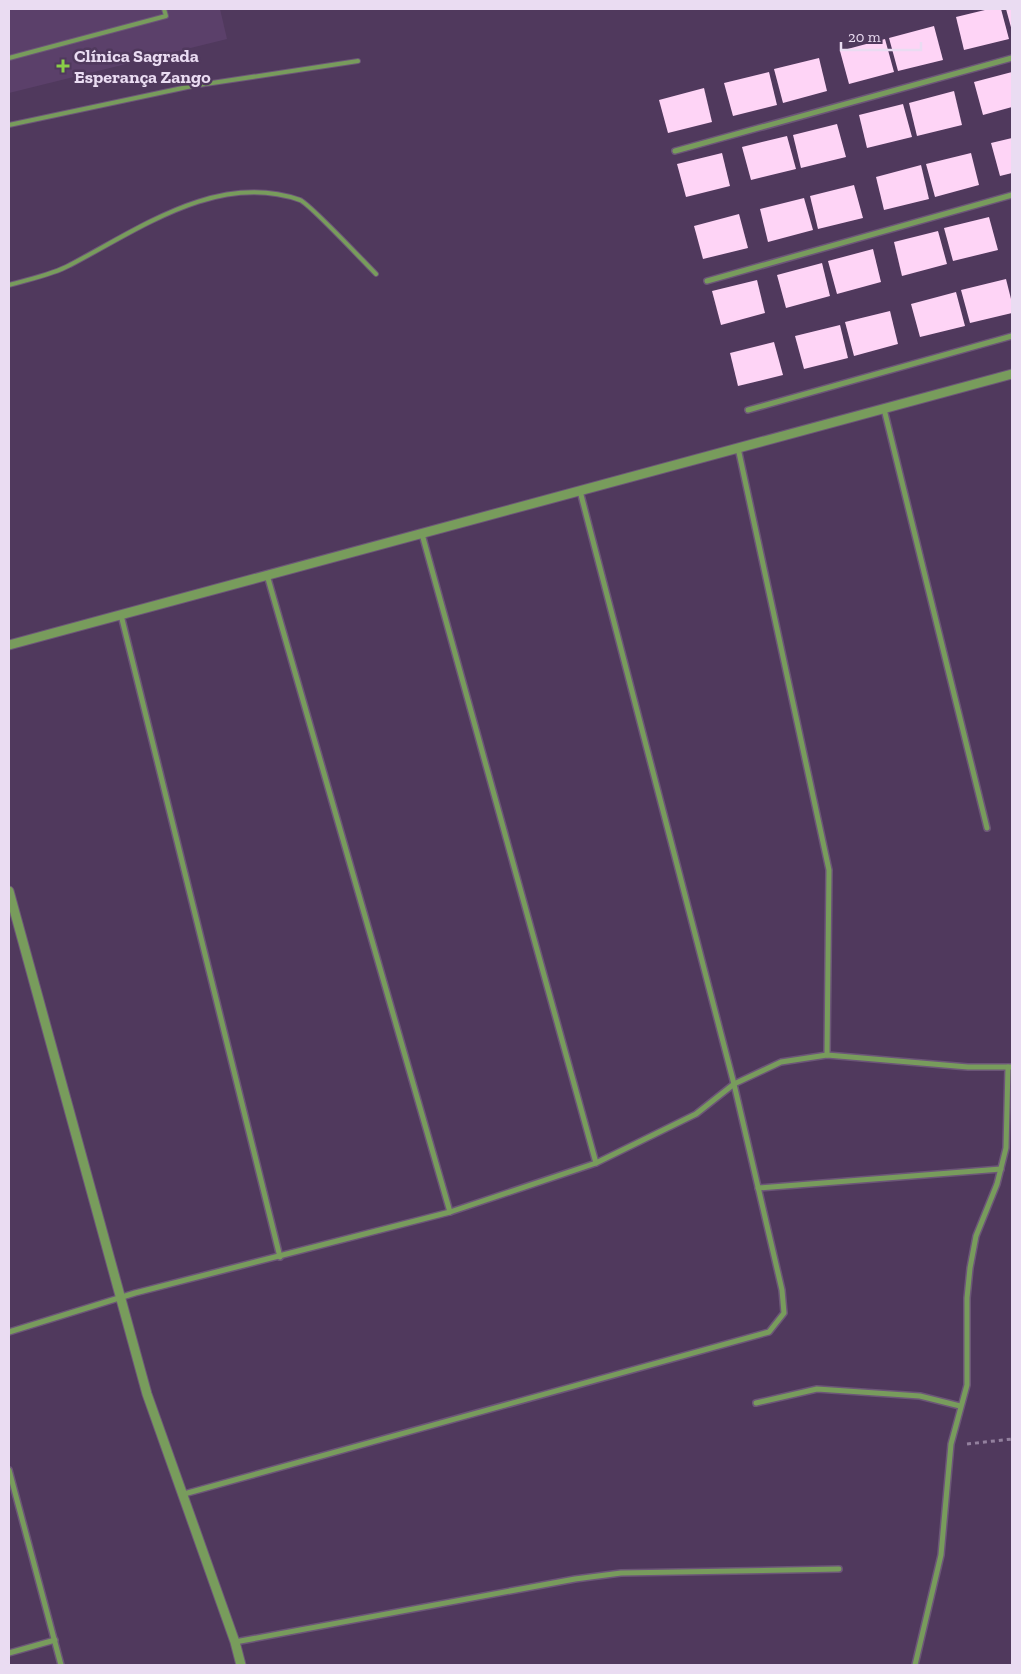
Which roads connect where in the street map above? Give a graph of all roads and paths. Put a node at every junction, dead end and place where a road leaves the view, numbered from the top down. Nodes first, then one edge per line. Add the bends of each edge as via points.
1 (164, 9) edge
2 (9, 58) edge
3 (1012, 58) edge
4 (358, 61) dead end
5 (9, 125) edge
6 (675, 151) dead end
7 (1012, 195) edge
8 (376, 274) dead end
9 (707, 281) dead end
10 (9, 286) edge
11 (1012, 336) edge
12 (1012, 374) edge
13 (884, 409) junction
14 (748, 410) dead end
15 (738, 448) junction
16 (580, 491) junction
17 (422, 534) junction
18 (267, 575) junction
19 (121, 615) junction
20 (9, 645) edge
21 (986, 828) dead end
22 (9, 891) edge
23 (827, 1055) junction
24 (1010, 1067) edge
25 (734, 1084) junction
26 (596, 1163) junction
27 (1001, 1169) junction
28 (758, 1188) junction
29 (450, 1212) junction
30 (280, 1257) junction
31 (120, 1297) junction
32 (9, 1332) edge
33 (756, 1403) dead end
34 (960, 1406) junction
35 (1012, 1439) edge
36 (951, 1444) junction
37 (9, 1470) edge
38 (11, 1488) edge
39 (184, 1494) junction
40 (839, 1569) dead end
41 (55, 1640) junction
42 (235, 1642) junction
43 (9, 1654) edge
44 (61, 1665) edge
45 (240, 1665) edge
46 (915, 1665) edge

1 - 2 lane via 166,16
3 - 6 street
4 - 5 lane via 192,86
7 - 9 street
8 - 10 lane via 302,201 259,192 220,195 145,223 68,266
11 - 14 street
12 - 13 street
13 - 15 street
13 - 21 street
15 - 16 street
15 - 23 street via 829,870
16 - 17 street
16 - 25 street
17 - 18 street
17 - 26 street
18 - 19 street
18 - 29 street
19 - 20 street
19 - 30 street
22 - 31 street
23 - 24 street via 968,1067
23 - 25 street via 781,1062
24 - 27 street via 1006,1148
25 - 26 street via 696,1114
25 - 28 street
26 - 29 street
27 - 28 street
27 - 34 street via 976,1236 970,1268 967,1385
28 - 39 street via 782,1290 784,1312 769,1332
29 - 30 street
30 - 31 street
31 - 32 street
31 - 39 street via 147,1394
33 - 34 street via 817,1389 920,1396
34 - 36 street
35 - 36 path
36 - 46 street via 941,1555
37 - 38 street
38 - 41 street
39 - 42 street
40 - 42 street via 621,1573 575,1578
41 - 43 street
41 - 44 street
42 - 45 street

